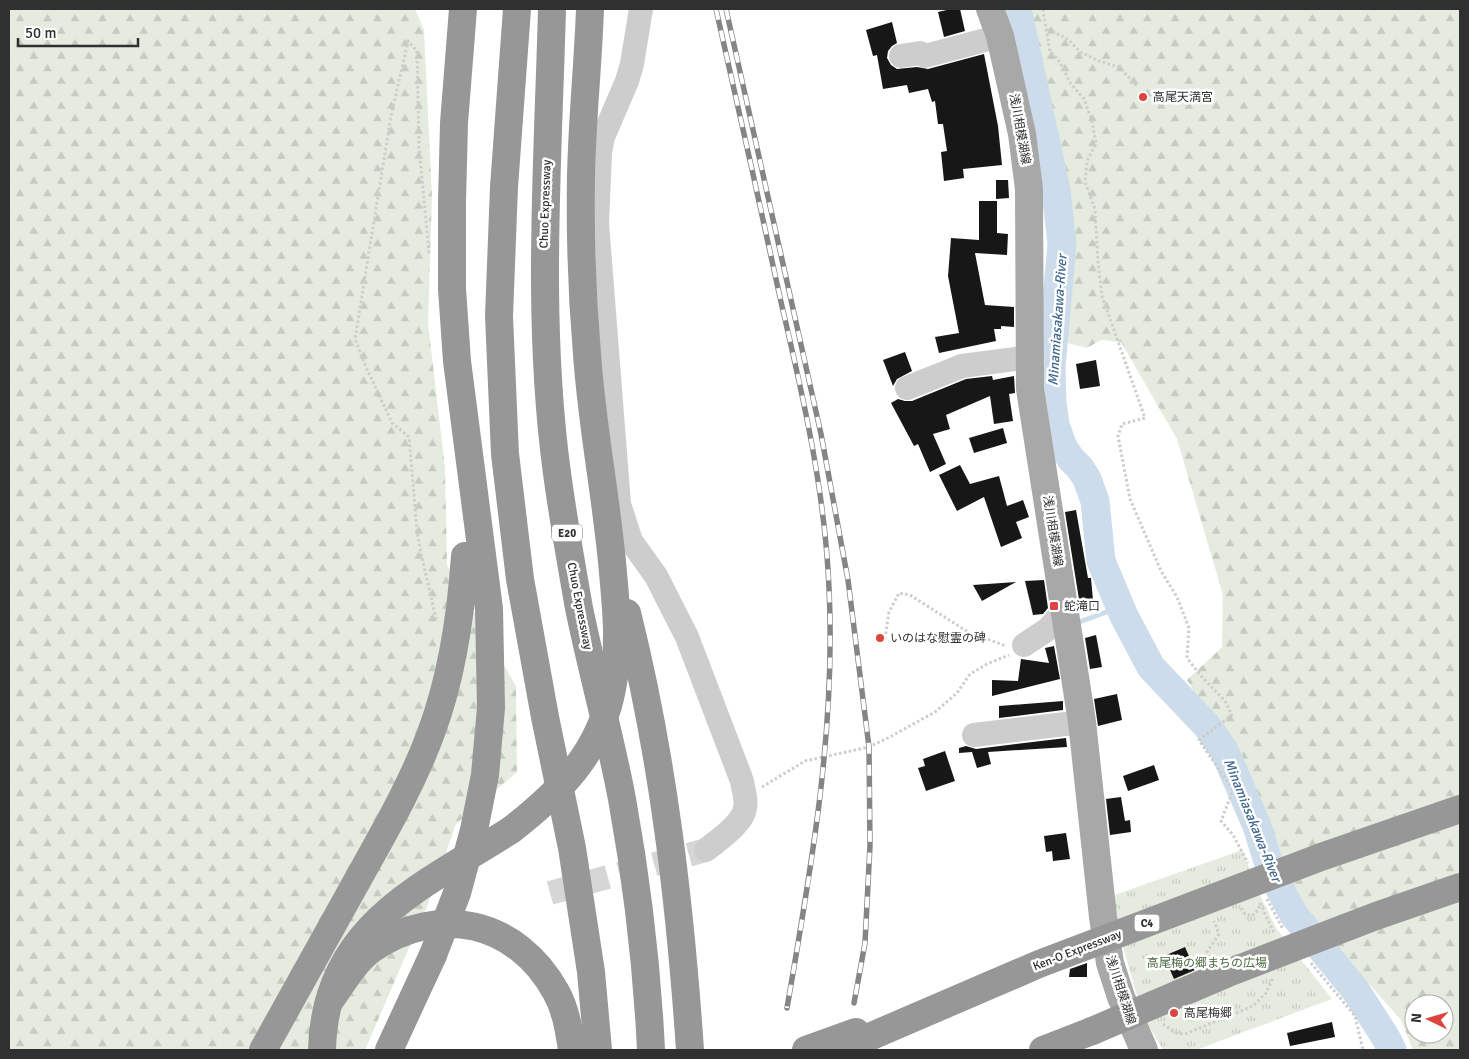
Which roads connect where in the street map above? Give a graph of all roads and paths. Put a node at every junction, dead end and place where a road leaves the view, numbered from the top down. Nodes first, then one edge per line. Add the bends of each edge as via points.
1 (463, 9) edge
2 (517, 9) edge
3 (552, 9) edge
4 (590, 9) edge
5 (641, 9) edge
6 (990, 9) edge
7 (1043, 9) edge
8 (1047, 29) junction
9 (1000, 36) junction
10 (902, 56) dead end
11 (1137, 86) dead end
12 (430, 261) dead end
13 (452, 289) junction
14 (1030, 357) junction
15 (907, 388) dead end
16 (610, 543) junction
17 (1065, 610) junction
18 (437, 619) dead end
19 (885, 639) dead end
20 (1024, 645) junction
21 (1082, 722) junction
22 (974, 735) dead end
23 (745, 797) junction
24 (1460, 809) edge
25 (1240, 846) dead end
26 (706, 850) tunnel mouth
27 (1460, 887) edge
28 (1040, 964) junction
29 (329, 1002) junction
30 (1092, 1031) junction
31 (263, 1050) edge
32 (322, 1050) edge
33 (389, 1050) edge
34 (572, 1050) edge
35 (598, 1050) edge
36 (651, 1050) edge
37 (690, 1050) edge
38 (806, 1050) edge
39 (839, 1050) edge
40 (1043, 1050) edge
41 (1055, 1050) edge
42 (1144, 1050) edge

1 - 13 highway, bridge via 454,123
2 - 35 highway via 504,187 499,316 505,454 520,579 572,848 591,972
3 - 36 highway, Chuo Expressway / E20 via 544,259 553,440 579,608 632,855 646,969
4 - 16 highway, bridge via 581,167 582,263 589,384
5 - 23 street via 632,64 603,137 600,153 597,223 619,504 631,542 656,576 687,638 742,781
6 - 9 main road, 浅川相模湖線
7 - 8 path
8 - 11 path via 1069,40 1080,52 1119,67
8 - 25 path via 1050,52 1084,99 1092,122 1096,144 1086,161 1085,182 1095,209 1102,296 1145,418 1122,424 1118,436 1130,499 1189,628 1187,658 1232,715 1199,740 1233,790 1221,821
9 - 10 street via 925,56 920,53
9 - 14 main road, 浅川相模湖線 via 1022,134 1029,189
12 - 18 path via 419,147 418,51 408,41 391,116 355,338 392,424 409,437 420,554
13 - 31 highway, bridge via 452,350 466,517 462,598 443,696 431,732 398,806
13 - 33 highway, bridge via 457,361 489,609 491,708 485,775 457,893 433,956
14 - 15 street via 962,366
14 - 17 main road, 浅川相模湖線 via 1030,390
16 - 29 highway, bridge via 618,634 617,660 612,691 594,741 555,794 511,830 407,896 379,918 350,952
16 - 37 highway, bridge via 641,667 658,758 684,951
17 - 20 street via 1048,629
17 - 21 main road, 浅川相模湖線
19 - 20 path via 889,612 899,593 910,595 968,632 1000,645
20 - 23 path via 970,674 957,693 934,712 888,738 870,747 805,761
21 - 22 street
21 - 42 main road, 浅川相模湖線 via 1110,962
23 - 26 street via 744,814
24 - 28 highway, Ken-O Expressway / C4, bridge via 1321,857
27 - 30 highway, bridge via 1228,973
28 - 38 highway, bridge
28 - 39 highway, Ken-O Expressway / C4, bridge
29 - 32 highway
29 - 34 highway via 353,967 370,950 401,932 427,925 467,924 513,943 544,972 563,1008
30 - 40 highway
30 - 41 highway

